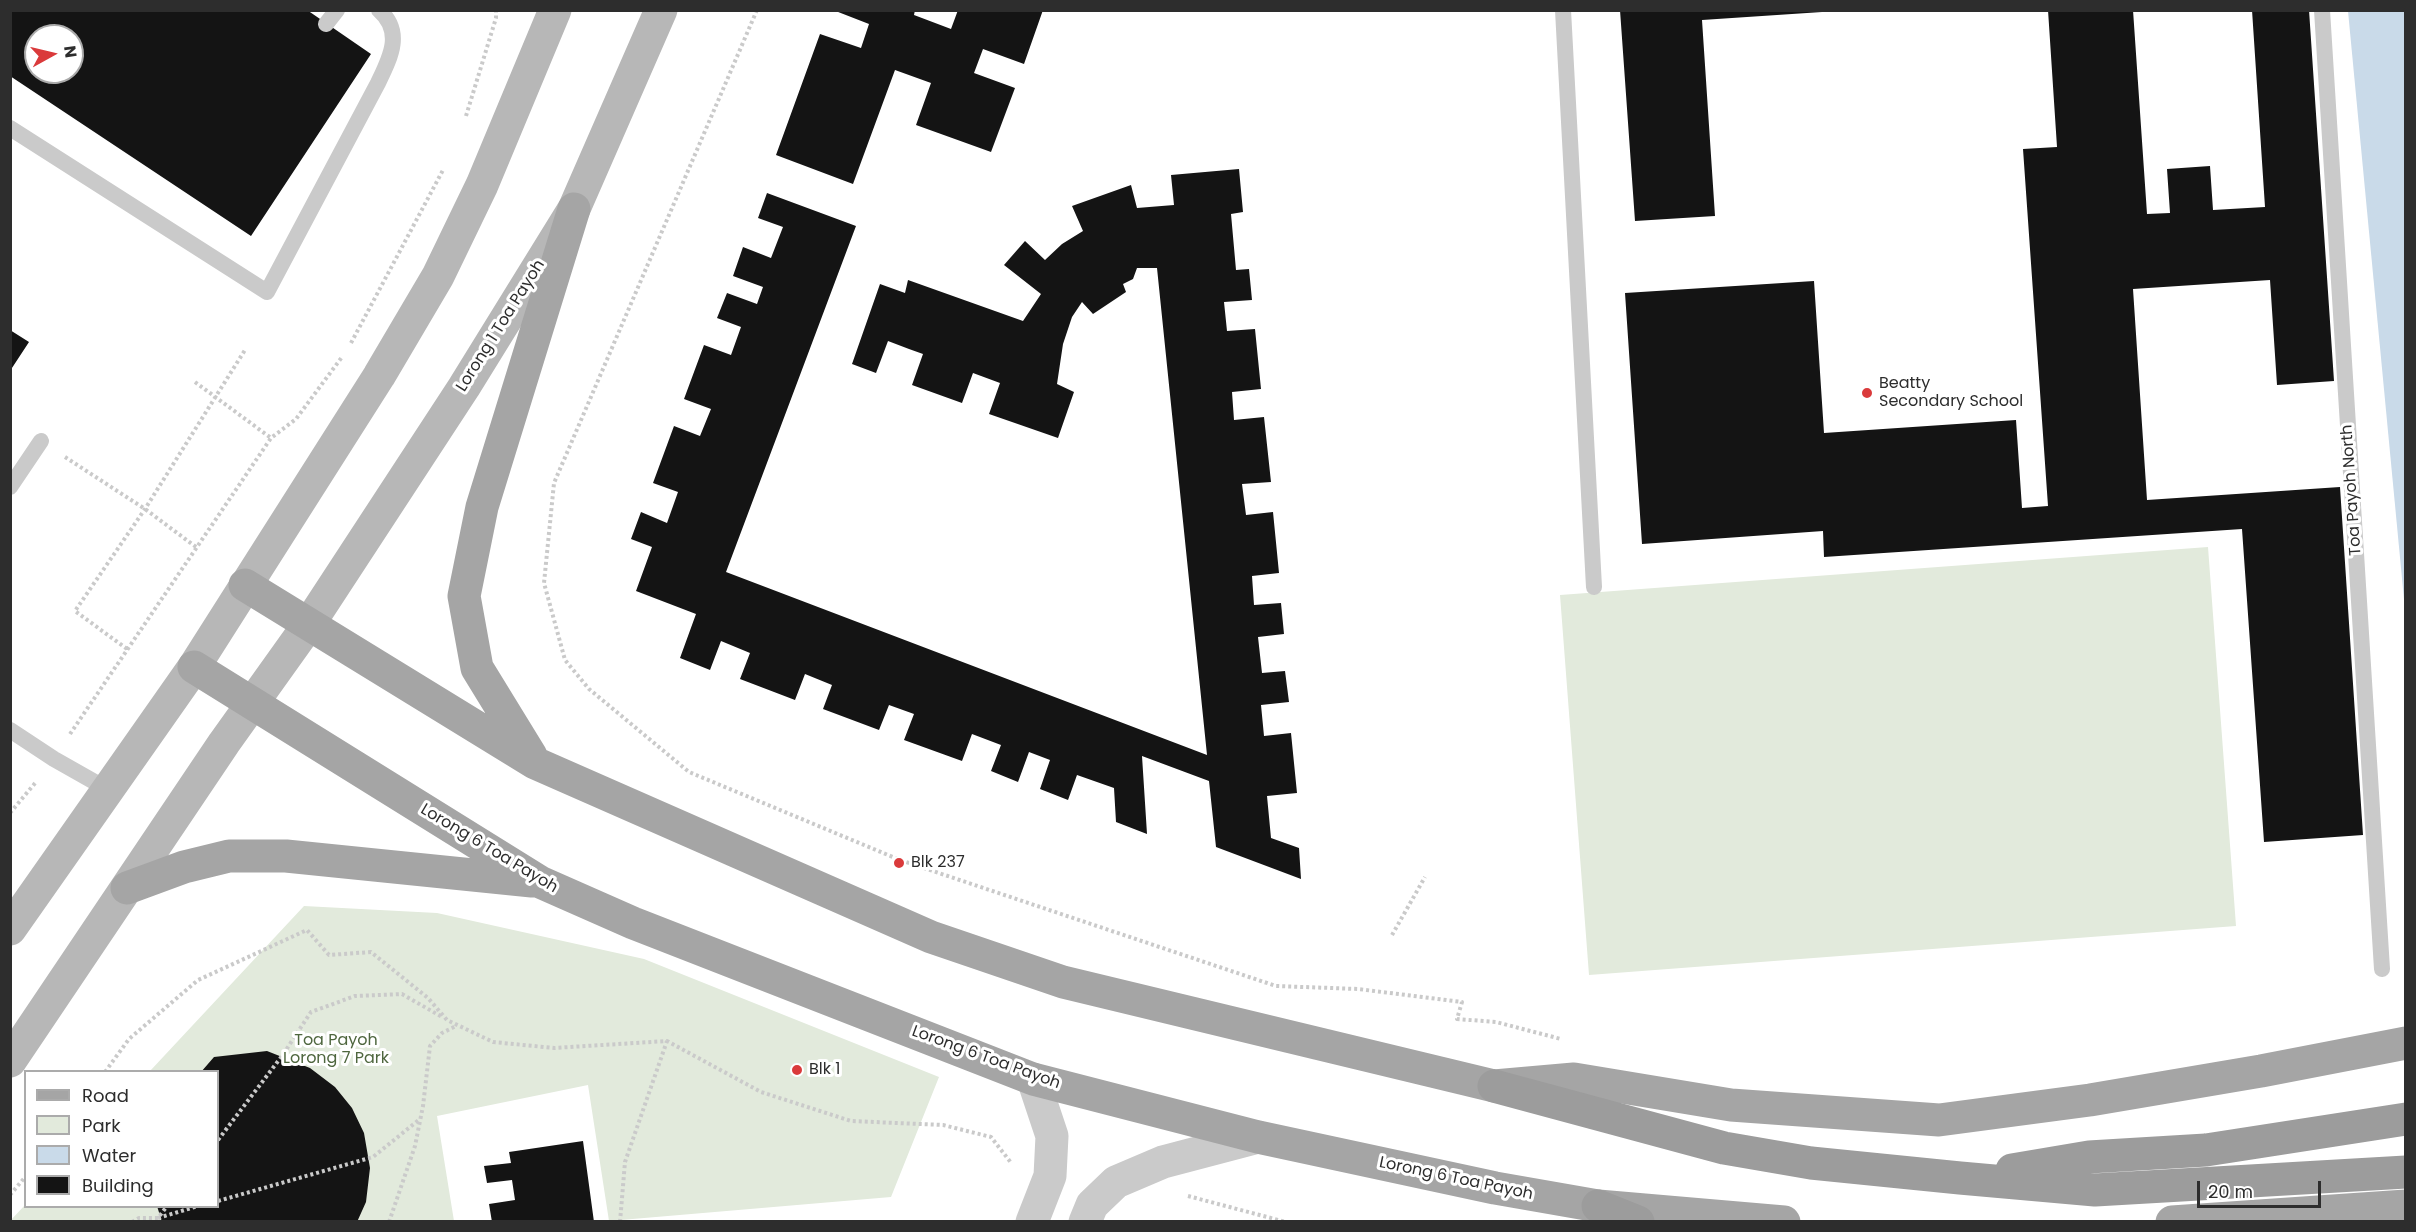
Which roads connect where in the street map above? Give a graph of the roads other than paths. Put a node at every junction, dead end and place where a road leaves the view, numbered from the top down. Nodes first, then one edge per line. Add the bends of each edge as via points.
1 (337, 10) edge
2 (379, 10) edge
3 (537, 10) edge
4 (555, 10) edge
5 (661, 10) edge
6 (1563, 10) edge
7 (2322, 10) edge
8 (326, 24) dead end
9 (534, 60) junction
10 (10, 128) edge
11 (574, 209) junction
12 (41, 441) road end
13 (10, 487) edge
14 (245, 585) junction
15 (1594, 586) dead end
16 (309, 624) junction
17 (194, 667) junction
18 (253, 704) junction
19 (10, 730) edge
20 (535, 763) junction
21 (107, 789) junction
22 (540, 882) junction
23 (127, 888) junction
24 (10, 929) edge
25 (2382, 969) dead end
26 (2406, 1043) edge
27 (10, 1061) edge
28 (1032, 1079) junction
29 (1494, 1086) junction
30 (2400, 1120) edge
31 (1258, 1137) junction
32 (2400, 1172) edge
33 (1960, 1178) junction
34 (1598, 1206) junction
35 (2401, 1206) edge
36 (1032, 1221) edge
37 (1085, 1221) edge
38 (1638, 1221) edge
39 (1784, 1221) edge
40 (2172, 1221) edge

1 - 8 lane
2 - 10 lane via 392,30 393,51 267,292
3 - 9 main road
4 - 9 main road
5 - 11 main road, Lorong 1 Toa Payoh
6 - 15 lane
7 - 25 lane, Toa Payoh North
9 - 14 main road via 482,185 438,276
11 - 16 main road, Lorong 1 Toa Payoh via 464,387
11 - 20 main road via 482,507 464,596 477,668
12 - 13 lane
14 - 16 main road
14 - 17 main road
16 - 18 main road
16 - 20 main road
17 - 18 main road, Lorong 6 Toa Payoh
17 - 21 main road
18 - 22 main road, Lorong 6 Toa Payoh
18 - 23 main road
19 - 21 lane
20 - 29 main road via 931,937 1063,981
21 - 24 main road
22 - 23 main road via 286,856 229,856
22 - 28 main road, Lorong 6 Toa Payoh via 633,923
23 - 27 main road
26 - 29 main road via 2090,1100 1939,1120 1731,1105 1574,1079
28 - 31 main road, Lorong 6 Toa Payoh
28 - 36 street via 1052,1136 1050,1176
29 - 33 highway via 1725,1148 1811,1163
30 - 33 highway via 2206,1150 2089,1158
31 - 34 main road, Lorong 6 Toa Payoh
31 - 37 street via 1163,1162 1116,1182 1092,1205
32 - 33 highway via 2095,1190
34 - 38 highway
34 - 39 main road, Lorong 6 Toa Payoh
35 - 40 main road

